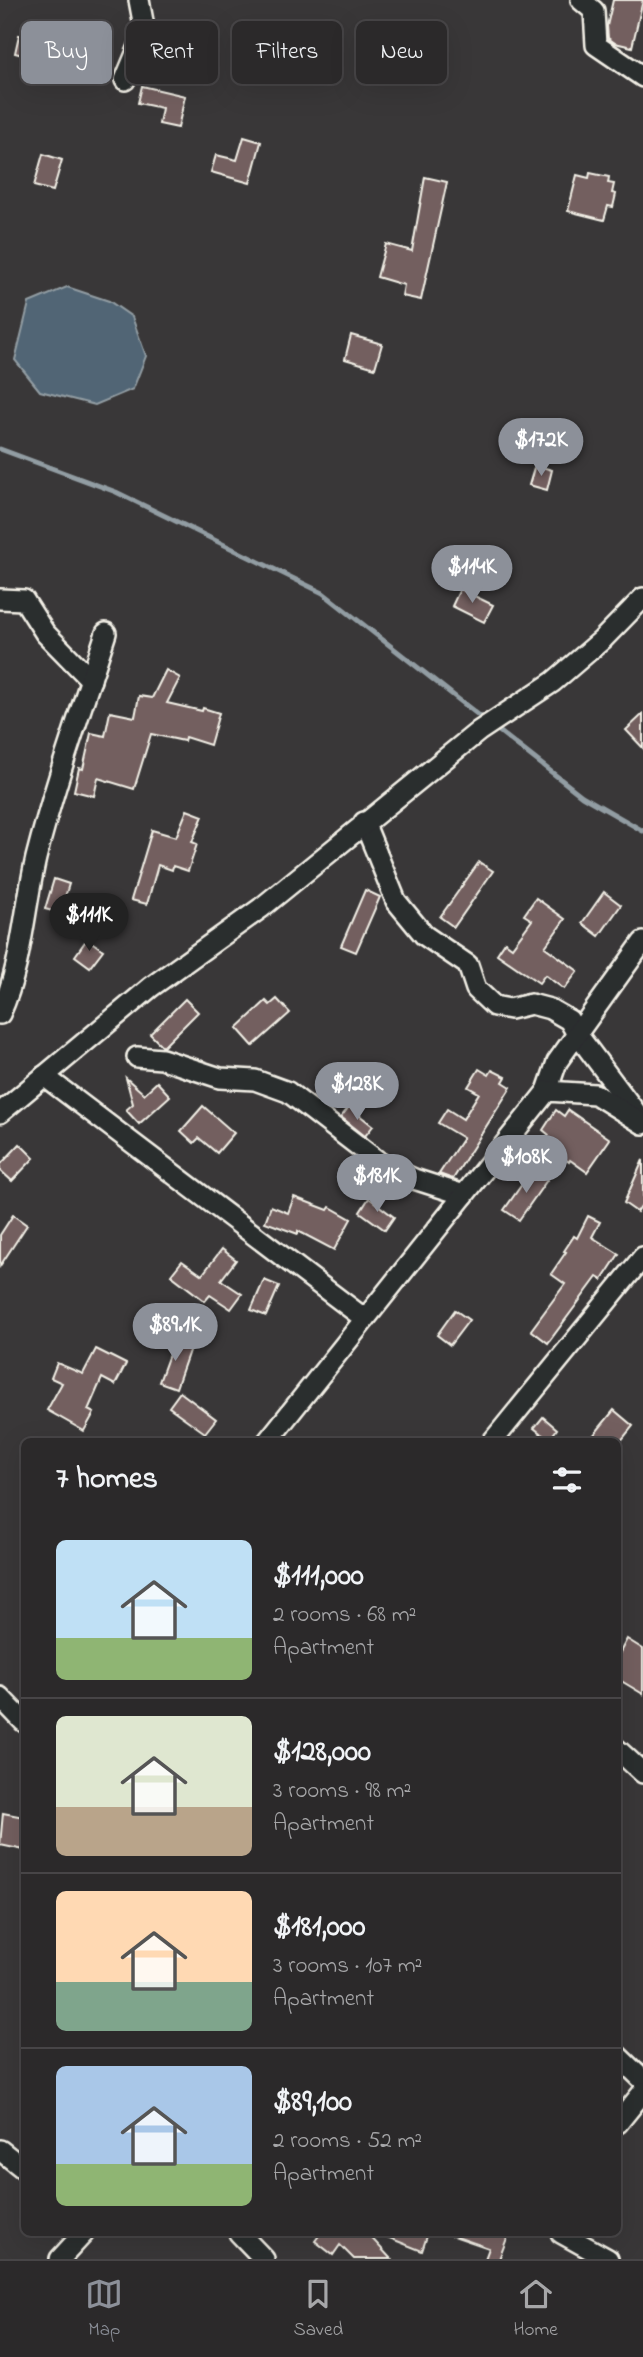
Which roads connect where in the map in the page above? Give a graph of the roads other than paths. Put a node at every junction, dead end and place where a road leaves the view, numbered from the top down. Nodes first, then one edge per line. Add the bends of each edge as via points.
1 (139, 0) edge
2 (580, 0) edge
3 (643, 77) edge
4 (125, 80) dead end
5 (0, 598) edge
6 (643, 598) edge
7 (106, 633) dead end
8 (91, 680) junction
9 (363, 822) junction
10 (643, 942) edge
11 (0, 1014) edge
12 (577, 1034) junction
13 (137, 1057) dead end
14 (44, 1076) junction
15 (547, 1091) junction
16 (0, 1114) edge
17 (643, 1123) edge
18 (464, 1195) junction
19 (643, 1257) edge
20 (365, 1319) junction
21 (270, 1438) edge
22 (495, 1438) edge
23 (0, 1697) edge
24 (21, 1718) edge
25 (621, 1753) edge
26 (643, 1773) edge
27 (621, 2059) edge
28 (643, 2080) edge
29 (643, 2092) edge
30 (621, 2119) edge
31 (0, 2150) edge
32 (21, 2167) edge
33 (81, 2236) edge
34 (242, 2236) edge
35 (566, 2236) edge
36 (60, 2259) edge
37 (264, 2259) edge
38 (608, 2259) edge

1 - 4 street via 145,32
2 - 3 street via 594,12 596,44
5 - 8 street via 24,600 45,632
6 - 9 street via 553,682 479,731
7 - 8 street
8 - 11 street via 49,811 11,990
9 - 12 street via 396,901 424,935 468,965 476,989 494,1006 510,1009 531,1004 550,1009 569,1020
9 - 14 street via 261,908 151,987
10 - 12 street
12 - 15 street via 557,1062
12 - 17 street
13 - 18 street via 162,1059 220,1078 255,1080 288,1092 383,1165
14 - 16 street
14 - 20 street
15 - 17 street via 595,1094
15 - 18 street
18 - 20 street
19 - 22 street
20 - 21 street
23 - 24 street
25 - 26 street
27 - 28 street
29 - 30 street
31 - 32 street
33 - 36 street
34 - 37 street
35 - 38 street

